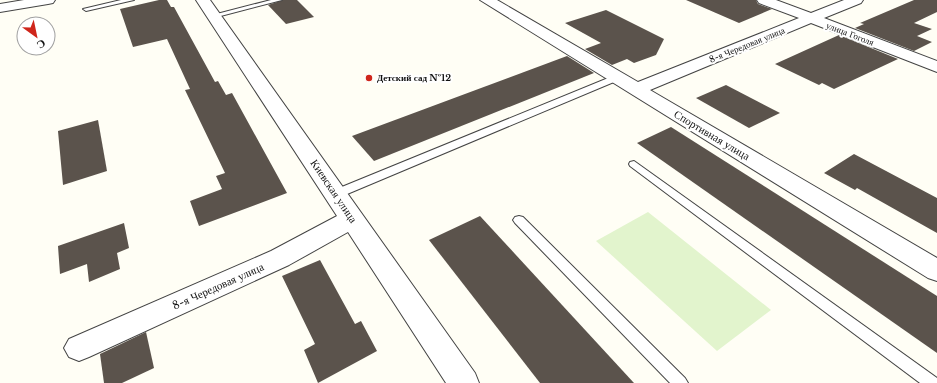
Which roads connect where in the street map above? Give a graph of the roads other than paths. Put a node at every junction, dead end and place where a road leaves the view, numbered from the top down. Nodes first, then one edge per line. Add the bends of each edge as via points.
1 (48, 0) edge
2 (131, 0) edge
3 (279, 0) edge
4 (487, 0) edge
5 (764, 0) edge
6 (856, 0) edge
7 (0, 8) edge
8 (208, 8) edge
9 (86, 9) dead end
10 (812, 19) junction
11 (937, 67) edge
12 (618, 77) junction
13 (637, 89) junction
14 (634, 164) dead end
15 (336, 194) junction
16 (352, 218) junction
17 (519, 220) dead end
18 (937, 271) edge
19 (79, 348) dead end
20 (464, 383) edge
21 (680, 383) edge
22 (932, 383) edge

1 - 7 street
2 - 9 lane
3 - 8 lane
4 - 12 street, Спортивная улица
5 - 10 street, улица Гоголя
6 - 10 street, 8-я Чередовая улица
8 - 15 street, Киевская улица
10 - 11 street, улица Гоголя
10 - 13 street, 8-я Чередовая улица
12 - 13 street, Спортивная улица
12 - 15 lane
13 - 18 street, Спортивная улица
14 - 22 lane
15 - 16 street, Киевская улица
16 - 19 street, 8-я Чередовая улица via 280,258
16 - 20 street, Киевская улица
17 - 21 lane

